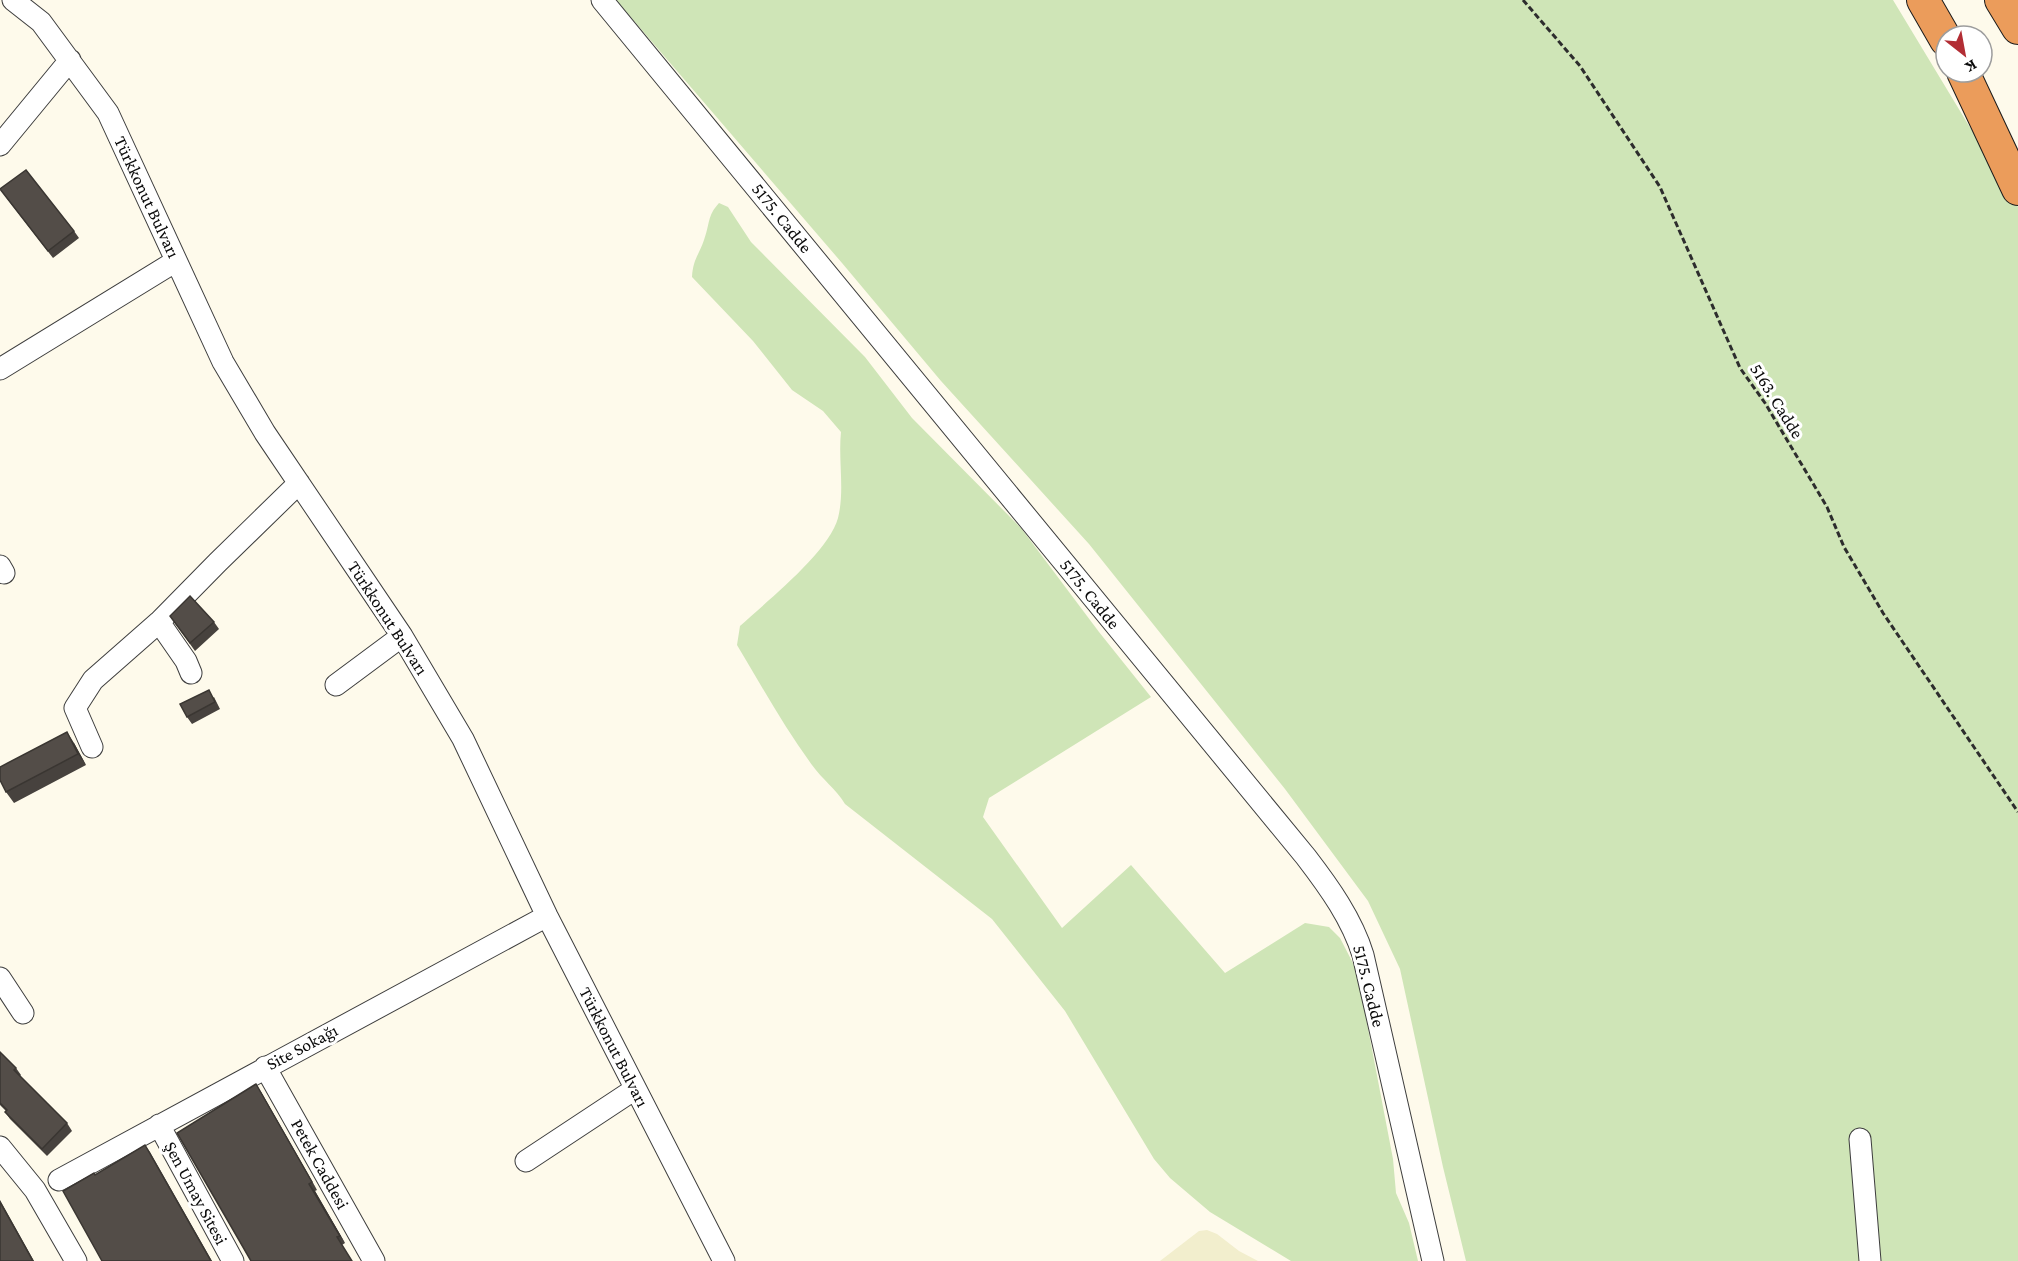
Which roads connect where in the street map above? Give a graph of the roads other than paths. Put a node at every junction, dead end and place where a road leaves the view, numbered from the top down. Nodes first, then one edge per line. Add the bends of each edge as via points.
1 (602, 0) edge
2 (1923, 0) edge
3 (2001, 0) edge
4 (28, 4) edge
5 (1937, 24) edge
6 (2018, 28) edge
7 (70, 60) junction
8 (1970, 84) edge
9 (1972, 84) edge
10 (0, 145) edge
11 (2018, 156) edge
12 (2018, 189) edge
13 (176, 261) junction
14 (0, 369) edge
15 (299, 483) junction
16 (159, 622) junction
17 (402, 636) junction
18 (191, 673) dead end
19 (336, 685) dead end
20 (92, 747) dead end
21 (547, 916) junction
22 (0, 978) edge
23 (23, 1013) dead end
24 (265, 1067) junction
25 (635, 1089) junction
26 (159, 1125) junction
27 (1860, 1139) dead end
28 (0, 1147) edge
29 (526, 1161) dead end
30 (59, 1180) dead end
31 (76, 1261) edge
32 (233, 1261) edge
33 (374, 1261) edge
34 (724, 1261) edge
35 (1433, 1261) edge
36 (1870, 1261) edge

1 - 35 street, 5175. Cadde via 1331,891 1351,923 1363,955
2 - 5 highway
3 - 6 highway
4 - 7 street, Türkkonut Bulvarı
7 - 10 street
7 - 13 street, Türkkonut Bulvarı via 108,113
8 - 12 highway
9 - 11 highway
13 - 14 street
13 - 15 street, Türkkonut Bulvarı via 223,362
15 - 16 street
15 - 17 street, Türkkonut Bulvarı
16 - 18 street
16 - 20 street via 93,680 75,708
17 - 19 street
17 - 21 street, Türkkonut Bulvarı via 463,739
21 - 24 street, Site Sokağı
21 - 25 street, Türkkonut Bulvarı
22 - 23 street
24 - 26 street, Site Sokağı
24 - 33 street, Petek Caddesi
25 - 29 street
25 - 34 street, Türkkonut Bulvarı
26 - 30 street, Site Sokağı
26 - 32 street, Şen Umay Sitesi
27 - 36 street
28 - 31 street via 35,1190

